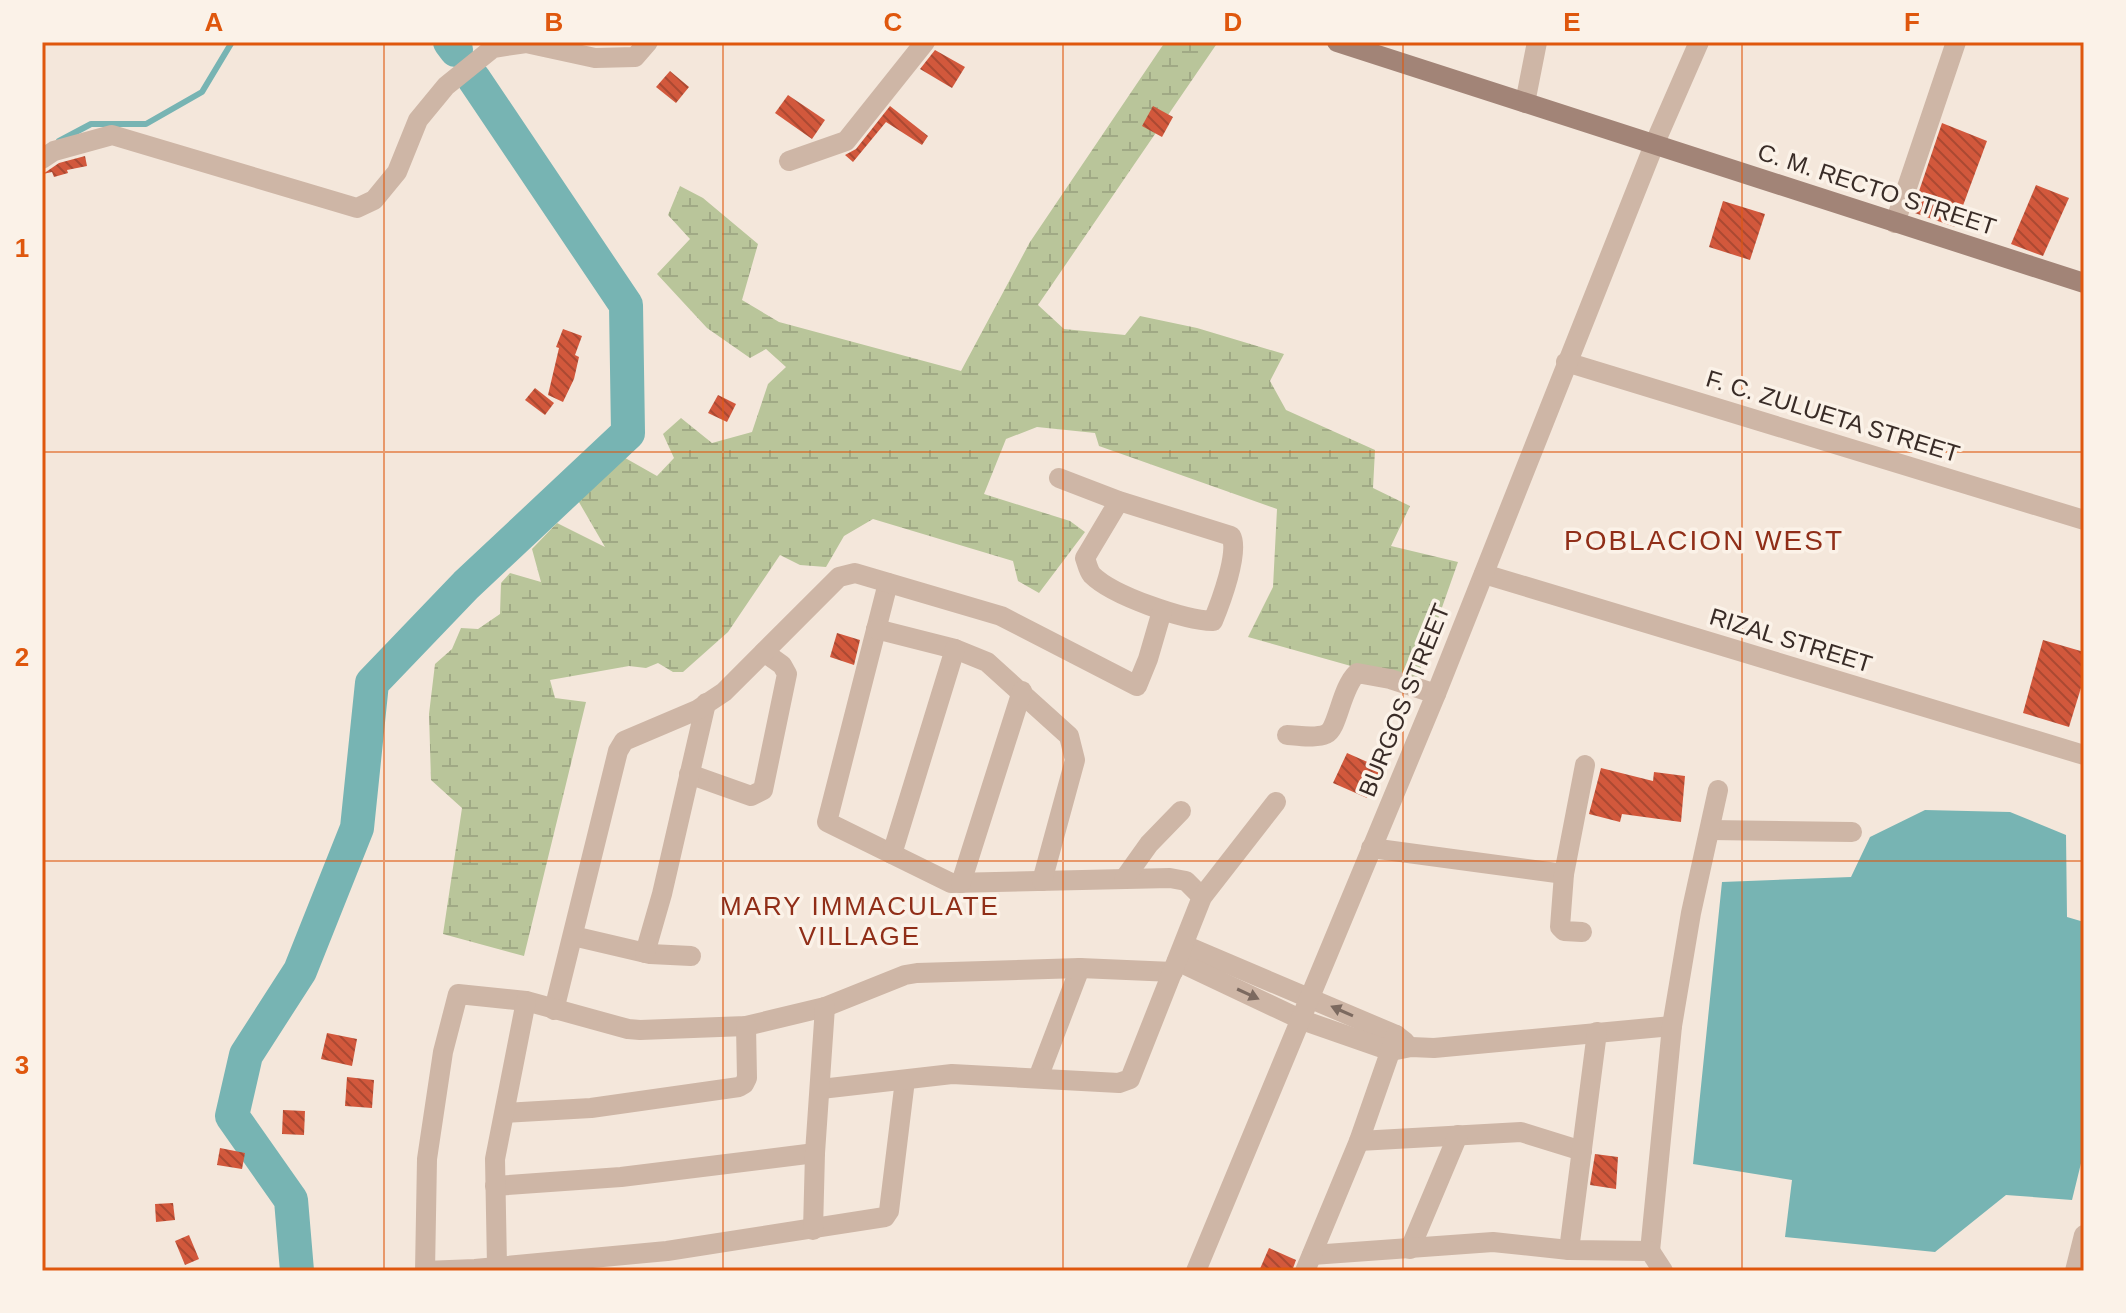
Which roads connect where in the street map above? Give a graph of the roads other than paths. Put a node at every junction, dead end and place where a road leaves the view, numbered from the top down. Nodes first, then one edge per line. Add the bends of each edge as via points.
1 (648, 42) edge
2 (925, 42) edge
3 (1537, 42) edge
4 (1699, 42) edge
5 (1956, 42) edge
6 (1347, 44) edge
7 (1525, 103) junction
8 (1654, 145) junction
9 (42, 159) edge
10 (789, 161) dead end
11 (1895, 223) junction
12 (2084, 283) edge
13 (1566, 362) junction
14 (1059, 478) dead end
15 (1119, 501) junction
16 (2084, 520) edge
17 (1484, 574) junction
18 (888, 583) junction
19 (1162, 611) junction
20 (876, 629) junction
21 (955, 649) junction
22 (764, 652) junction
23 (1022, 691) junction
24 (1436, 694) junction
25 (706, 703) junction
26 (1287, 735) dead end
27 (2084, 755) edge
28 (1585, 765) dead end
29 (689, 774) junction
30 (1718, 790) dead end
31 (1276, 802) dead end
32 (1181, 811) dead end
33 (1710, 830) junction
34 (1852, 832) dead end
35 (1371, 848) junction
36 (892, 854) junction
37 (1564, 874) junction
38 (1124, 879) junction
39 (1042, 881) junction
40 (961, 883) junction
41 (1202, 897) junction
42 (1582, 932) dead end
43 (573, 936) junction
44 (645, 953) junction
45 (691, 956) dead end
46 (1178, 959) junction
47 (1080, 968) junction
48 (1312, 997) junction
49 (526, 1001) junction
50 (825, 1007) junction
51 (554, 1010) junction
52 (1302, 1020) junction
53 (746, 1026) junction
54 (1672, 1026) junction
55 (1597, 1032) junction
56 (1399, 1044) junction
57 (1038, 1078) junction
58 (905, 1080) junction
59 (821, 1089) junction
60 (505, 1113) junction
61 (1458, 1135) junction
62 (1359, 1141) junction
63 (1582, 1151) junction
64 (815, 1153) junction
65 (495, 1186) junction
66 (813, 1230) junction
67 (2084, 1235) edge
68 (1410, 1249) junction
69 (1569, 1250) junction
70 (1650, 1251) junction
71 (1308, 1263) edge
72 (497, 1266) junction
73 (1196, 1271) edge
74 (1663, 1271) edge
75 (2075, 1271) edge

1 - 9 street via 635,57 595,58 526,43 493,48 446,86 418,120 397,172 374,200 357,208 112,135
2 - 10 street via 846,141
3 - 7 street
4 - 8 street, BURGOS STREET
5 - 11 street
6 - 7 main road, C. M. RECTO STREET
7 - 8 main road, C. M. RECTO STREET
8 - 11 main road, C. M. RECTO STREET
8 - 13 street, BURGOS STREET
11 - 12 main road, C. M. RECTO STREET
13 - 16 street, F. C. ZULUETA STREET
13 - 17 street, BURGOS STREET
14 - 15 street
15 - 19 street via 1085,558 1090,573
15 - 19 street via 1234,538 1213,621
17 - 24 street, BURGOS STREET
17 - 27 street, RIZAL STREET
18 - 19 street via 1001,616 1137,686
18 - 20 street
18 - 22 street via 855,573 839,577
20 - 21 street
20 - 36 street via 827,822
21 - 23 street via 987,662
21 - 36 street
22 - 25 street
22 - 29 street via 787,674 763,790 751,796
23 - 39 street via 1069,736 1075,760
23 - 40 street
24 - 26 street via 1357,673 1341,699 1332,729 1325,735
24 - 35 street, BURGOS STREET
25 - 29 street
25 - 43 street via 624,741 618,751
28 - 37 street
29 - 44 street
30 - 33 street
31 - 41 street
32 - 38 street
33 - 34 street
33 - 54 street
35 - 37 street
35 - 48 street, BURGOS STREET
36 - 40 street
37 - 42 street via 1560,927
38 - 39 street
38 - 41 street via 1186,881
39 - 40 street
41 - 46 street
43 - 44 street
43 - 51 street
44 - 45 street
46 - 47 street
46 - 48 street via 1210,958
46 -> 52 street
46 - 57 street via 1130,1079 1119,1083
47 - 50 street via 917,973
47 - 57 street
48 - 52 street, BURGOS STREET
56 -> 48 street
49 - 51 street
49 - 60 street
49 - 72 street via 458,994 443,1052 427,1159 425,1271
50 - 53 street
50 - 59 street
51 - 53 street via 628,1029
52 - 56 street
52 - 73 street, BURGOS STREET
53 - 60 street via 747,1078 739,1087 591,1108
54 - 55 street
54 - 70 street
55 - 56 street via 1434,1048
55 - 63 street
56 - 62 street
57 - 58 street via 952,1074
58 - 59 street
58 - 66 street via 889,1211 878,1219
59 - 64 street
60 - 65 street
61 - 62 street
61 - 63 street via 1521,1132
61 - 68 street
62 - 71 street
63 - 69 street
64 - 65 street
64 - 66 street
65 - 72 street
66 - 72 street via 667,1251
67 - 75 street
68 - 69 street via 1493,1242
68 - 71 street
69 - 70 street
70 - 74 street

